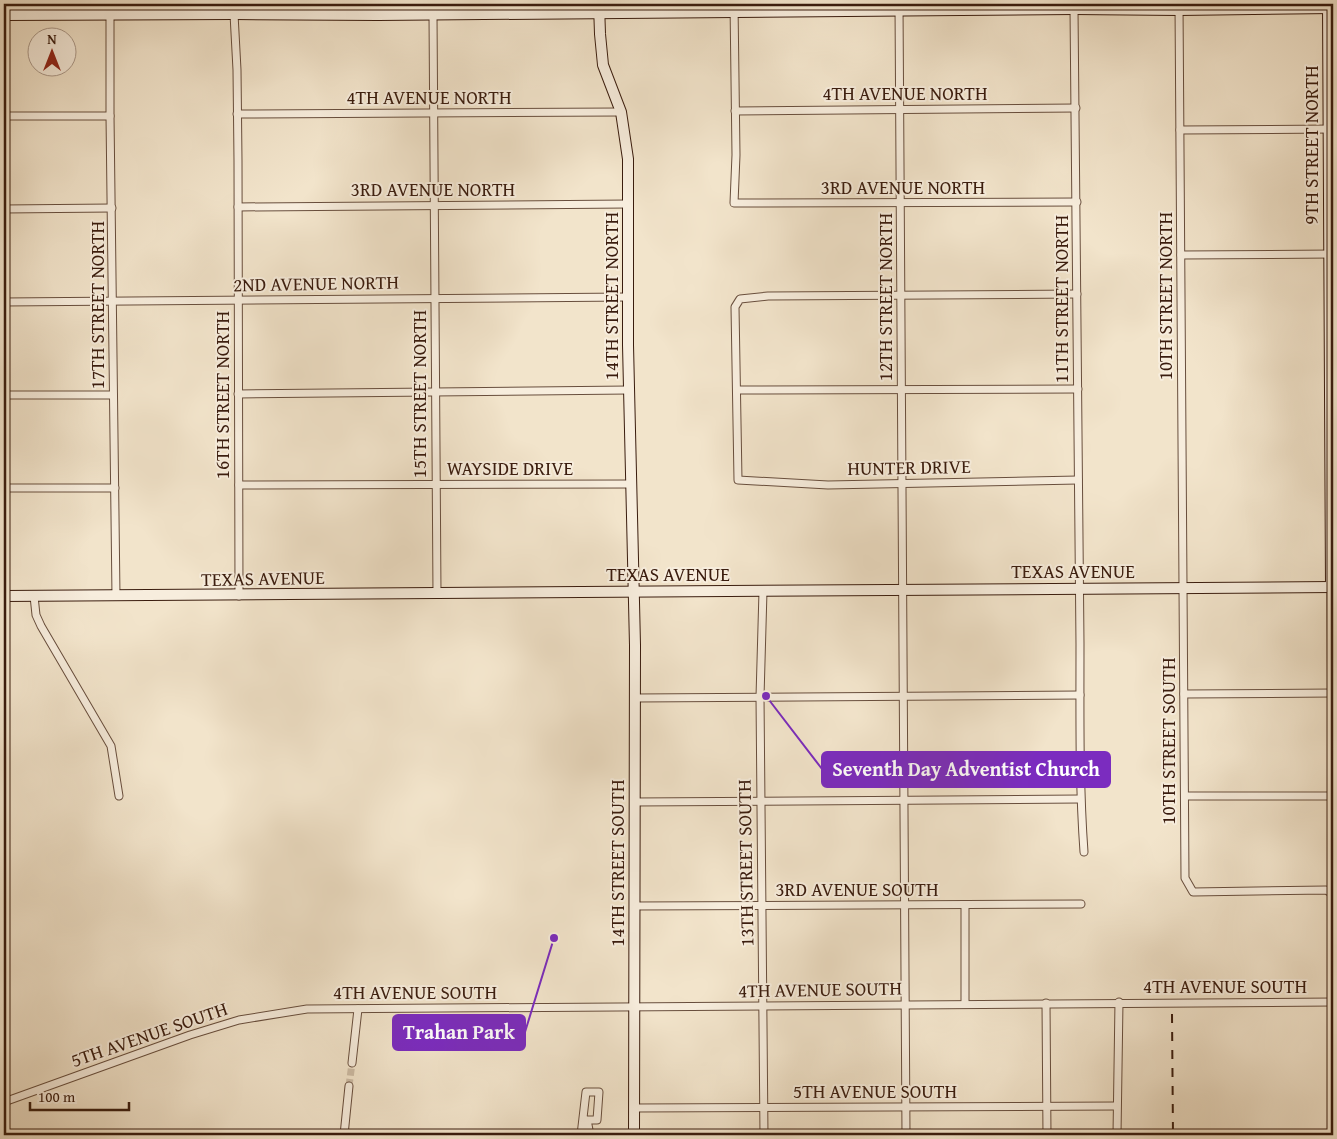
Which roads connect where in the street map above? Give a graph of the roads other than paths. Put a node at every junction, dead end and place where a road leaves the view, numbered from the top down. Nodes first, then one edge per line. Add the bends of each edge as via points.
1 (899, 7) edge
2 (1179, 7) edge
3 (1329, 7) edge
4 (599, 8) edge
5 (734, 8) edge
6 (1074, 9) junction
7 (234, 14) junction
8 (4, 15) edge
9 (110, 15) junction
10 (433, 15) junction
11 (1076, 108) junction
12 (900, 109) junction
13 (735, 111) junction
14 (621, 112) junction
15 (434, 113) junction
16 (237, 114) junction
17 (4, 116) edge
18 (110, 116) junction
19 (1331, 129) edge
20 (1180, 130) junction
21 (1077, 202) junction
22 (900, 203) junction
23 (628, 204) junction
24 (434, 206) junction
25 (238, 207) junction
26 (112, 208) junction
27 (4, 209) edge
28 (1331, 254) edge
29 (1181, 255) junction
30 (1077, 294) junction
31 (901, 296) junction
32 (628, 297) junction
33 (435, 298) junction
34 (238, 300) junction
35 (113, 301) junction
36 (4, 302) edge
37 (1332, 375) edge
38 (1078, 389) junction
39 (629, 390) junction
40 (737, 390) junction
41 (902, 390) junction
42 (436, 391) junction
43 (238, 394) junction
44 (114, 395) junction
45 (4, 396) edge
46 (1078, 480) junction
47 (1332, 482) edge
48 (902, 483) junction
49 (436, 484) junction
50 (631, 484) junction
51 (239, 485) junction
52 (4, 488) edge
53 (115, 488) junction
54 (1332, 587) edge
55 (1184, 588) junction
56 (1079, 589) junction
57 (903, 590) junction
58 (763, 591) junction
59 (633, 592) junction
60 (437, 593) junction
61 (4, 596) edge
62 (34, 596) junction
63 (116, 596) junction
64 (239, 596) junction
65 (1332, 693) edge
66 (1184, 694) junction
67 (1080, 695) junction
68 (904, 696) junction
69 (760, 697) junction
70 (635, 698) junction
71 (119, 796) dead end
72 (1185, 796) junction
73 (1333, 796) edge
74 (1080, 799) junction
75 (905, 800) junction
76 (761, 801) junction
77 (634, 802) junction
78 (1084, 852) dead end
79 (1333, 894) edge
80 (905, 904) junction
81 (1081, 904) dead end
82 (762, 905) junction
83 (965, 905) junction
84 (634, 906) junction
85 (1333, 995) edge
86 (1119, 1002) junction
87 (1333, 1002) edge
88 (1046, 1003) junction
89 (906, 1004) junction
90 (965, 1004) junction
91 (763, 1006) junction
92 (633, 1008) junction
93 (307, 1009) joint
94 (358, 1009) junction
95 (352, 1063) tunnel mouth
96 (349, 1086) tunnel mouth
97 (4, 1102) edge
98 (1047, 1106) junction
99 (1116, 1106) junction
100 (906, 1107) junction
101 (634, 1108) junction
102 (764, 1108) junction
103 (344, 1135) edge
104 (581, 1135) edge
105 (590, 1135) edge
106 (634, 1135) edge
107 (764, 1135) edge
108 (906, 1135) edge
109 (1047, 1135) edge
110 (1117, 1135) edge

1 - 5 street
1 - 6 street
1 - 12 street, 12TH STREET NORTH
2 - 3 street
2 - 6 street
2 - 20 street, 10TH STREET NORTH
3 - 19 street, 9TH STREET NORTH
4 - 5 street
4 - 10 street
4 - 14 street, 14TH STREET NORTH via 603,65
5 - 13 street
6 - 11 street, 11TH STREET NORTH
7 - 9 street
7 - 10 street
7 - 16 street, 16TH STREET NORTH
8 - 9 street
9 - 18 street, 17TH STREET NORTH
10 - 15 street, 15TH STREET NORTH
11 - 12 street, 4TH AVENUE NORTH
11 - 21 street, 11TH STREET NORTH
12 - 13 street, 4TH AVENUE NORTH
12 - 22 street, 12TH STREET NORTH
13 - 22 street, 3RD AVENUE NORTH via 734,204
14 - 15 street, 4TH AVENUE NORTH
14 - 23 street, 14TH STREET NORTH via 628,159
15 - 16 street, 4TH AVENUE NORTH
15 - 24 street, 15TH STREET NORTH
16 - 25 street, 16TH STREET NORTH
17 - 18 street
18 - 26 street, 17TH STREET NORTH
19 - 20 street
19 - 28 street, 9TH STREET NORTH
20 - 29 street, 10TH STREET NORTH
21 - 22 street, 3RD AVENUE NORTH
21 - 30 street, 11TH STREET NORTH
22 - 31 street, 12TH STREET NORTH
23 - 24 street, 3RD AVENUE NORTH
23 - 32 street, 14TH STREET NORTH
24 - 25 street, 3RD AVENUE NORTH
24 - 33 street, 15TH STREET NORTH
25 - 34 street, 16TH STREET NORTH
26 - 27 street
26 - 35 street, 17TH STREET NORTH
28 - 29 street
28 - 37 street, 9TH STREET NORTH
29 - 55 street, 10TH STREET NORTH
30 - 31 street
30 - 38 street, 11TH STREET NORTH
31 - 40 street via 768,296 742,299 735,307
31 - 41 street, 12TH STREET NORTH
32 - 33 street, 2ND AVENUE NORTH
32 - 39 street, 14TH STREET NORTH
33 - 34 street, 2ND AVENUE NORTH
33 - 42 street, 15TH STREET NORTH
34 - 35 street, 2ND AVENUE NORTH
34 - 43 street, 16TH STREET NORTH
35 - 36 street, 2ND AVENUE NORTH
35 - 44 street, 17TH STREET NORTH
37 - 47 street, 9TH STREET NORTH
38 - 41 street
38 - 46 street, 11TH STREET NORTH
39 - 42 street
39 - 50 street, 14TH STREET NORTH
40 - 41 street
40 - 48 street, HUNTER DRIVE via 738,480 828,485
41 - 48 street, 12TH STREET NORTH
42 - 43 street
42 - 49 street, 15TH STREET NORTH
43 - 51 street, 16TH STREET NORTH
44 - 45 street
44 - 53 street, 17TH STREET NORTH
46 - 48 street, HUNTER DRIVE
46 - 56 street, 11TH STREET NORTH
47 - 54 street, 9TH STREET NORTH
48 - 57 street, 12TH STREET NORTH
49 - 50 street, WAYSIDE DRIVE
49 - 51 street, WAYSIDE DRIVE
49 - 60 street, 15TH STREET NORTH
50 - 59 street, 14TH STREET NORTH
51 - 64 street, 16TH STREET NORTH
52 - 53 street
53 - 63 street, 17TH STREET NORTH
54 - 55 street, TEXAS AVENUE
54 - 65 street
55 - 56 street, TEXAS AVENUE
55 - 66 street, 10TH STREET SOUTH
56 - 57 street, TEXAS AVENUE
56 - 67 street, 11TH STREET NORTH
57 - 58 street, TEXAS AVENUE
57 - 68 street, 12TH STREET NORTH
58 - 59 street, TEXAS AVENUE
58 - 69 street, 13TH STREET SOUTH
59 - 60 street, TEXAS AVENUE
59 - 70 street, 14TH STREET SOUTH
60 - 64 street, TEXAS AVENUE
61 - 62 street, TEXAS AVENUE
62 - 63 street, TEXAS AVENUE
62 - 71 street via 36,616 41,626 111,746
63 - 64 street, TEXAS AVENUE
65 - 66 street
65 - 73 street
66 - 72 street, 10TH STREET SOUTH
67 - 68 street
67 - 74 street, 11TH STREET NORTH
68 - 69 street
68 - 75 street, 12TH STREET NORTH
69 - 70 street
69 - 76 street, 13TH STREET SOUTH
70 - 77 street, 14TH STREET SOUTH
72 - 73 street
72 - 79 street, 10TH STREET SOUTH via 1185,878 1193,892 1326,890
73 - 79 street
74 - 75 street
74 - 78 street, 11TH STREET NORTH
75 - 76 street
75 - 80 street, 12TH STREET NORTH
76 - 77 street
76 - 82 street, 13TH STREET SOUTH
77 - 84 street, 14TH STREET SOUTH
79 - 85 street
80 - 82 street, 3RD AVENUE SOUTH
80 - 83 street, 3RD AVENUE SOUTH
80 - 89 street, 12TH STREET NORTH
81 - 83 street, 3RD AVENUE SOUTH
82 - 84 street, 3RD AVENUE SOUTH
82 - 91 street, 13TH STREET SOUTH
83 - 90 street
84 - 92 street, 14TH STREET SOUTH
86 - 87 street, 4TH AVENUE SOUTH
86 - 88 street, 4TH AVENUE SOUTH
86 - 99 street
88 - 90 street, 4TH AVENUE SOUTH
88 - 98 street
89 - 90 street, 4TH AVENUE SOUTH
89 - 91 street, 4TH AVENUE SOUTH
89 - 100 street, 12TH STREET NORTH
91 - 92 street, 4TH AVENUE SOUTH
91 - 102 street, 13TH STREET SOUTH
92 - 94 street, 4TH AVENUE SOUTH
92 - 101 street, 14TH STREET SOUTH
93 - 94 street, 4TH AVENUE SOUTH
93 - 97 street, 5TH AVENUE SOUTH via 239,1020 190,1035
94 - 95 street
96 - 103 street
98 - 99 street, 5TH AVENUE SOUTH
98 - 100 street, 5TH AVENUE SOUTH
98 - 109 street
99 - 110 street
100 - 102 street, 5TH AVENUE SOUTH
100 - 108 street, 12TH STREET NORTH
101 - 102 street, 5TH AVENUE SOUTH
101 - 106 street, 14TH STREET SOUTH
102 - 107 street, 13TH STREET SOUTH
104 - 105 street via 586,1092 599,1092 598,1120 587,1120

